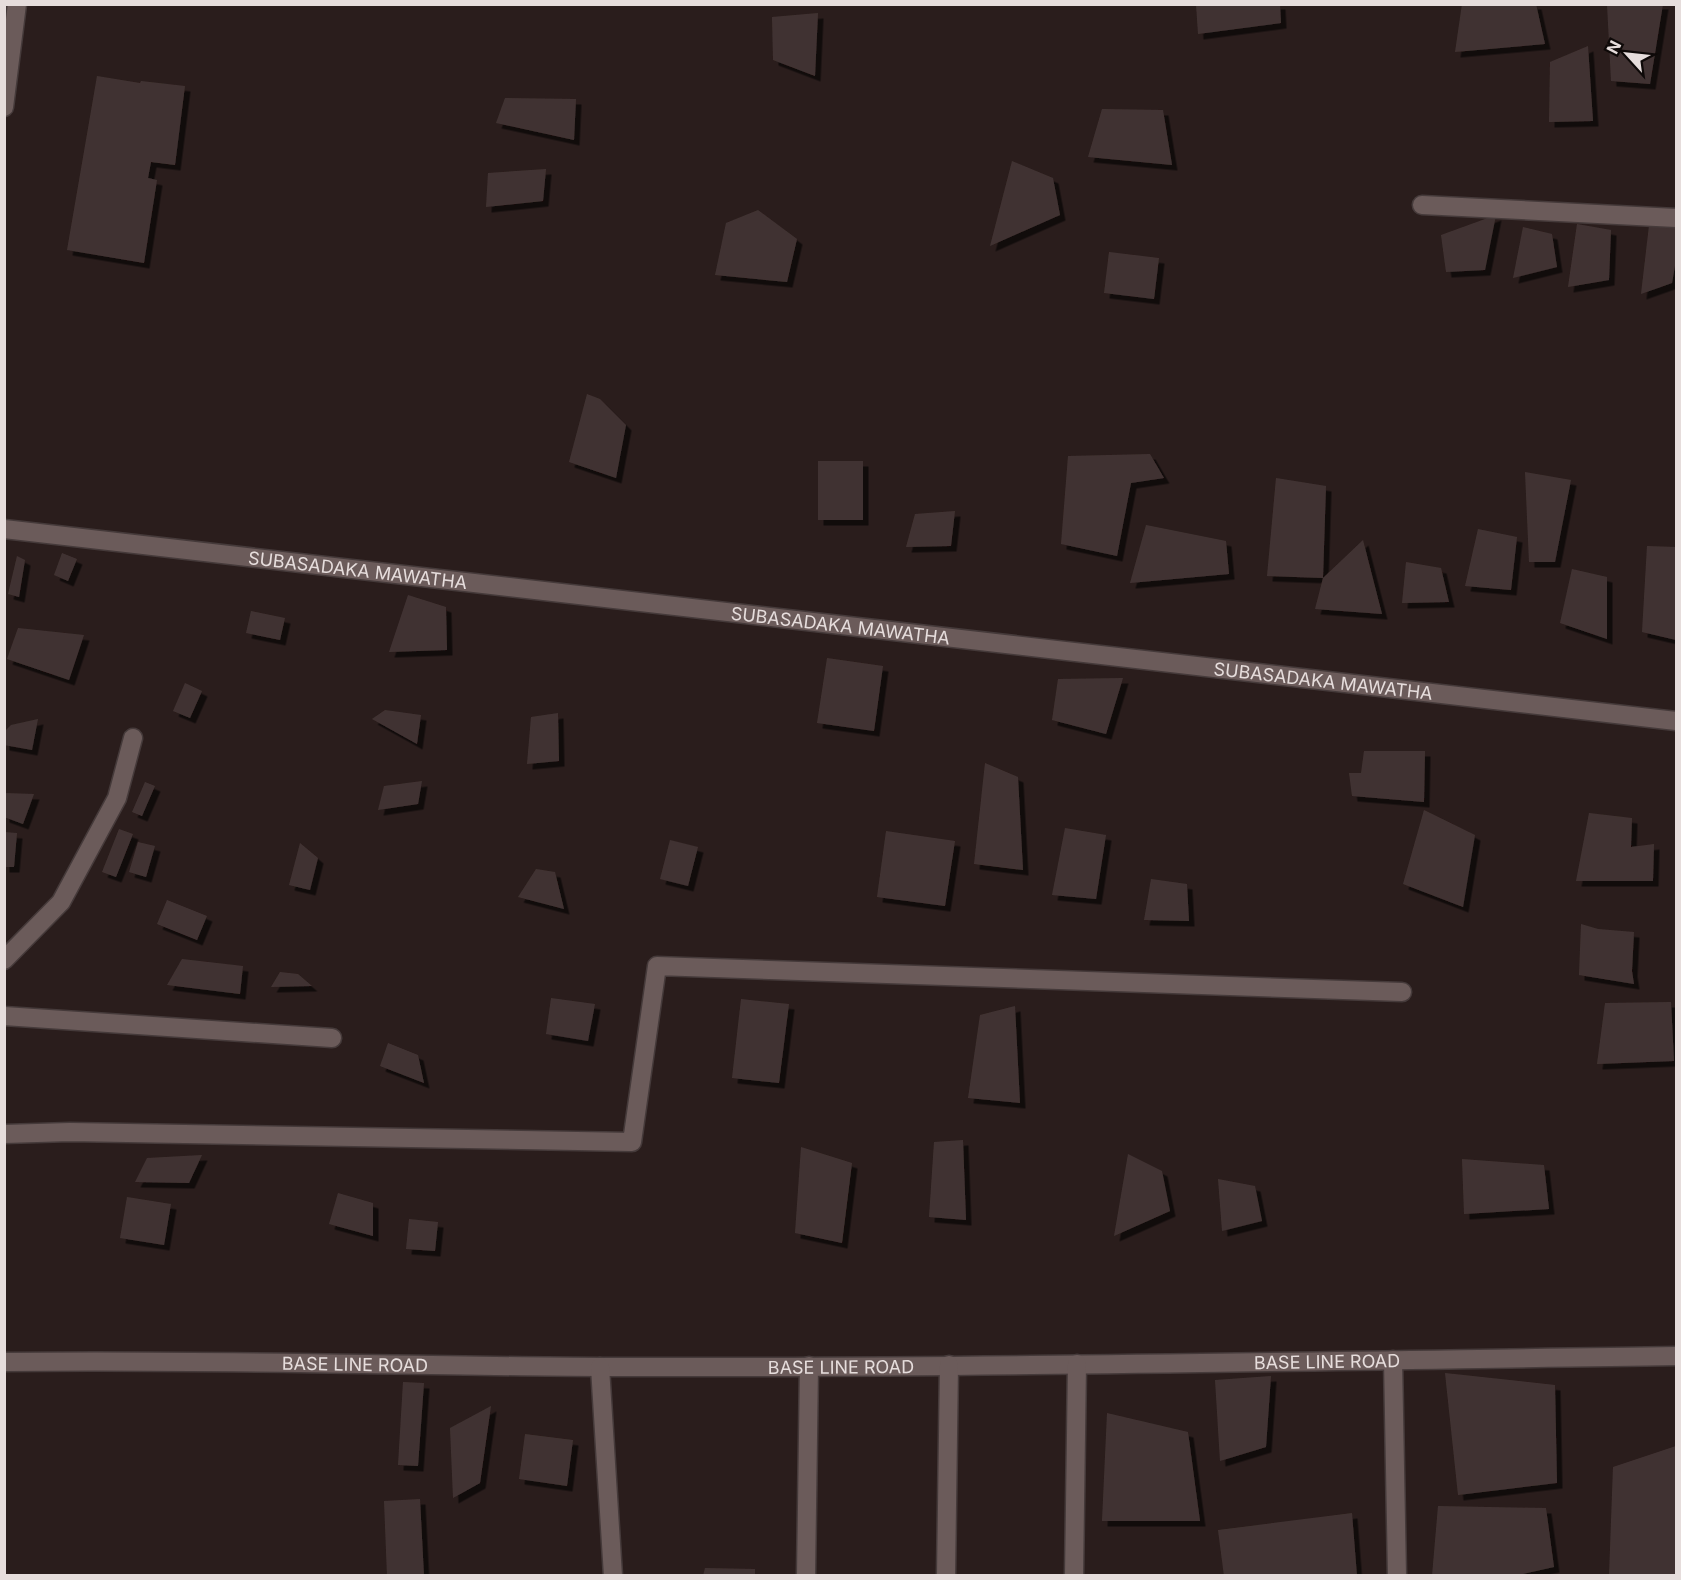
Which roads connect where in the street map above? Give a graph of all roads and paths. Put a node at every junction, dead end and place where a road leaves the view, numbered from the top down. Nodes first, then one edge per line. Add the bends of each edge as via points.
1 (17, 4) edge
2 (4, 106) edge
3 (1422, 205) dead end
4 (1677, 218) edge
5 (4, 529) edge
6 (1677, 721) edge
7 (133, 738) dead end
8 (4, 960) edge
9 (1402, 992) dead end
10 (4, 1016) edge
11 (332, 1038) dead end
12 (4, 1134) edge
13 (1677, 1356) edge
14 (1393, 1360) junction
15 (4, 1362) edge
16 (1077, 1364) junction
17 (949, 1365) junction
18 (809, 1366) junction
19 (600, 1367) junction
20 (613, 1575) edge
21 (806, 1575) edge
22 (946, 1575) edge
23 (1074, 1575) edge
24 (1397, 1575) edge

1 - 2 street
3 - 4 street
5 - 6 street, SUBASADAKA MAWATHA
7 - 8 street via 117,798 61,902
9 - 12 street via 657,966 632,1142
10 - 11 street
13 - 14 street, BASE LINE ROAD
14 - 16 street, BASE LINE ROAD
14 - 24 street
15 - 19 street, BASE LINE ROAD via 144,1360
16 - 17 street, BASE LINE ROAD
16 - 23 street
17 - 18 street, BASE LINE ROAD
17 - 22 street
18 - 19 street, BASE LINE ROAD
18 - 21 street
19 - 20 street

